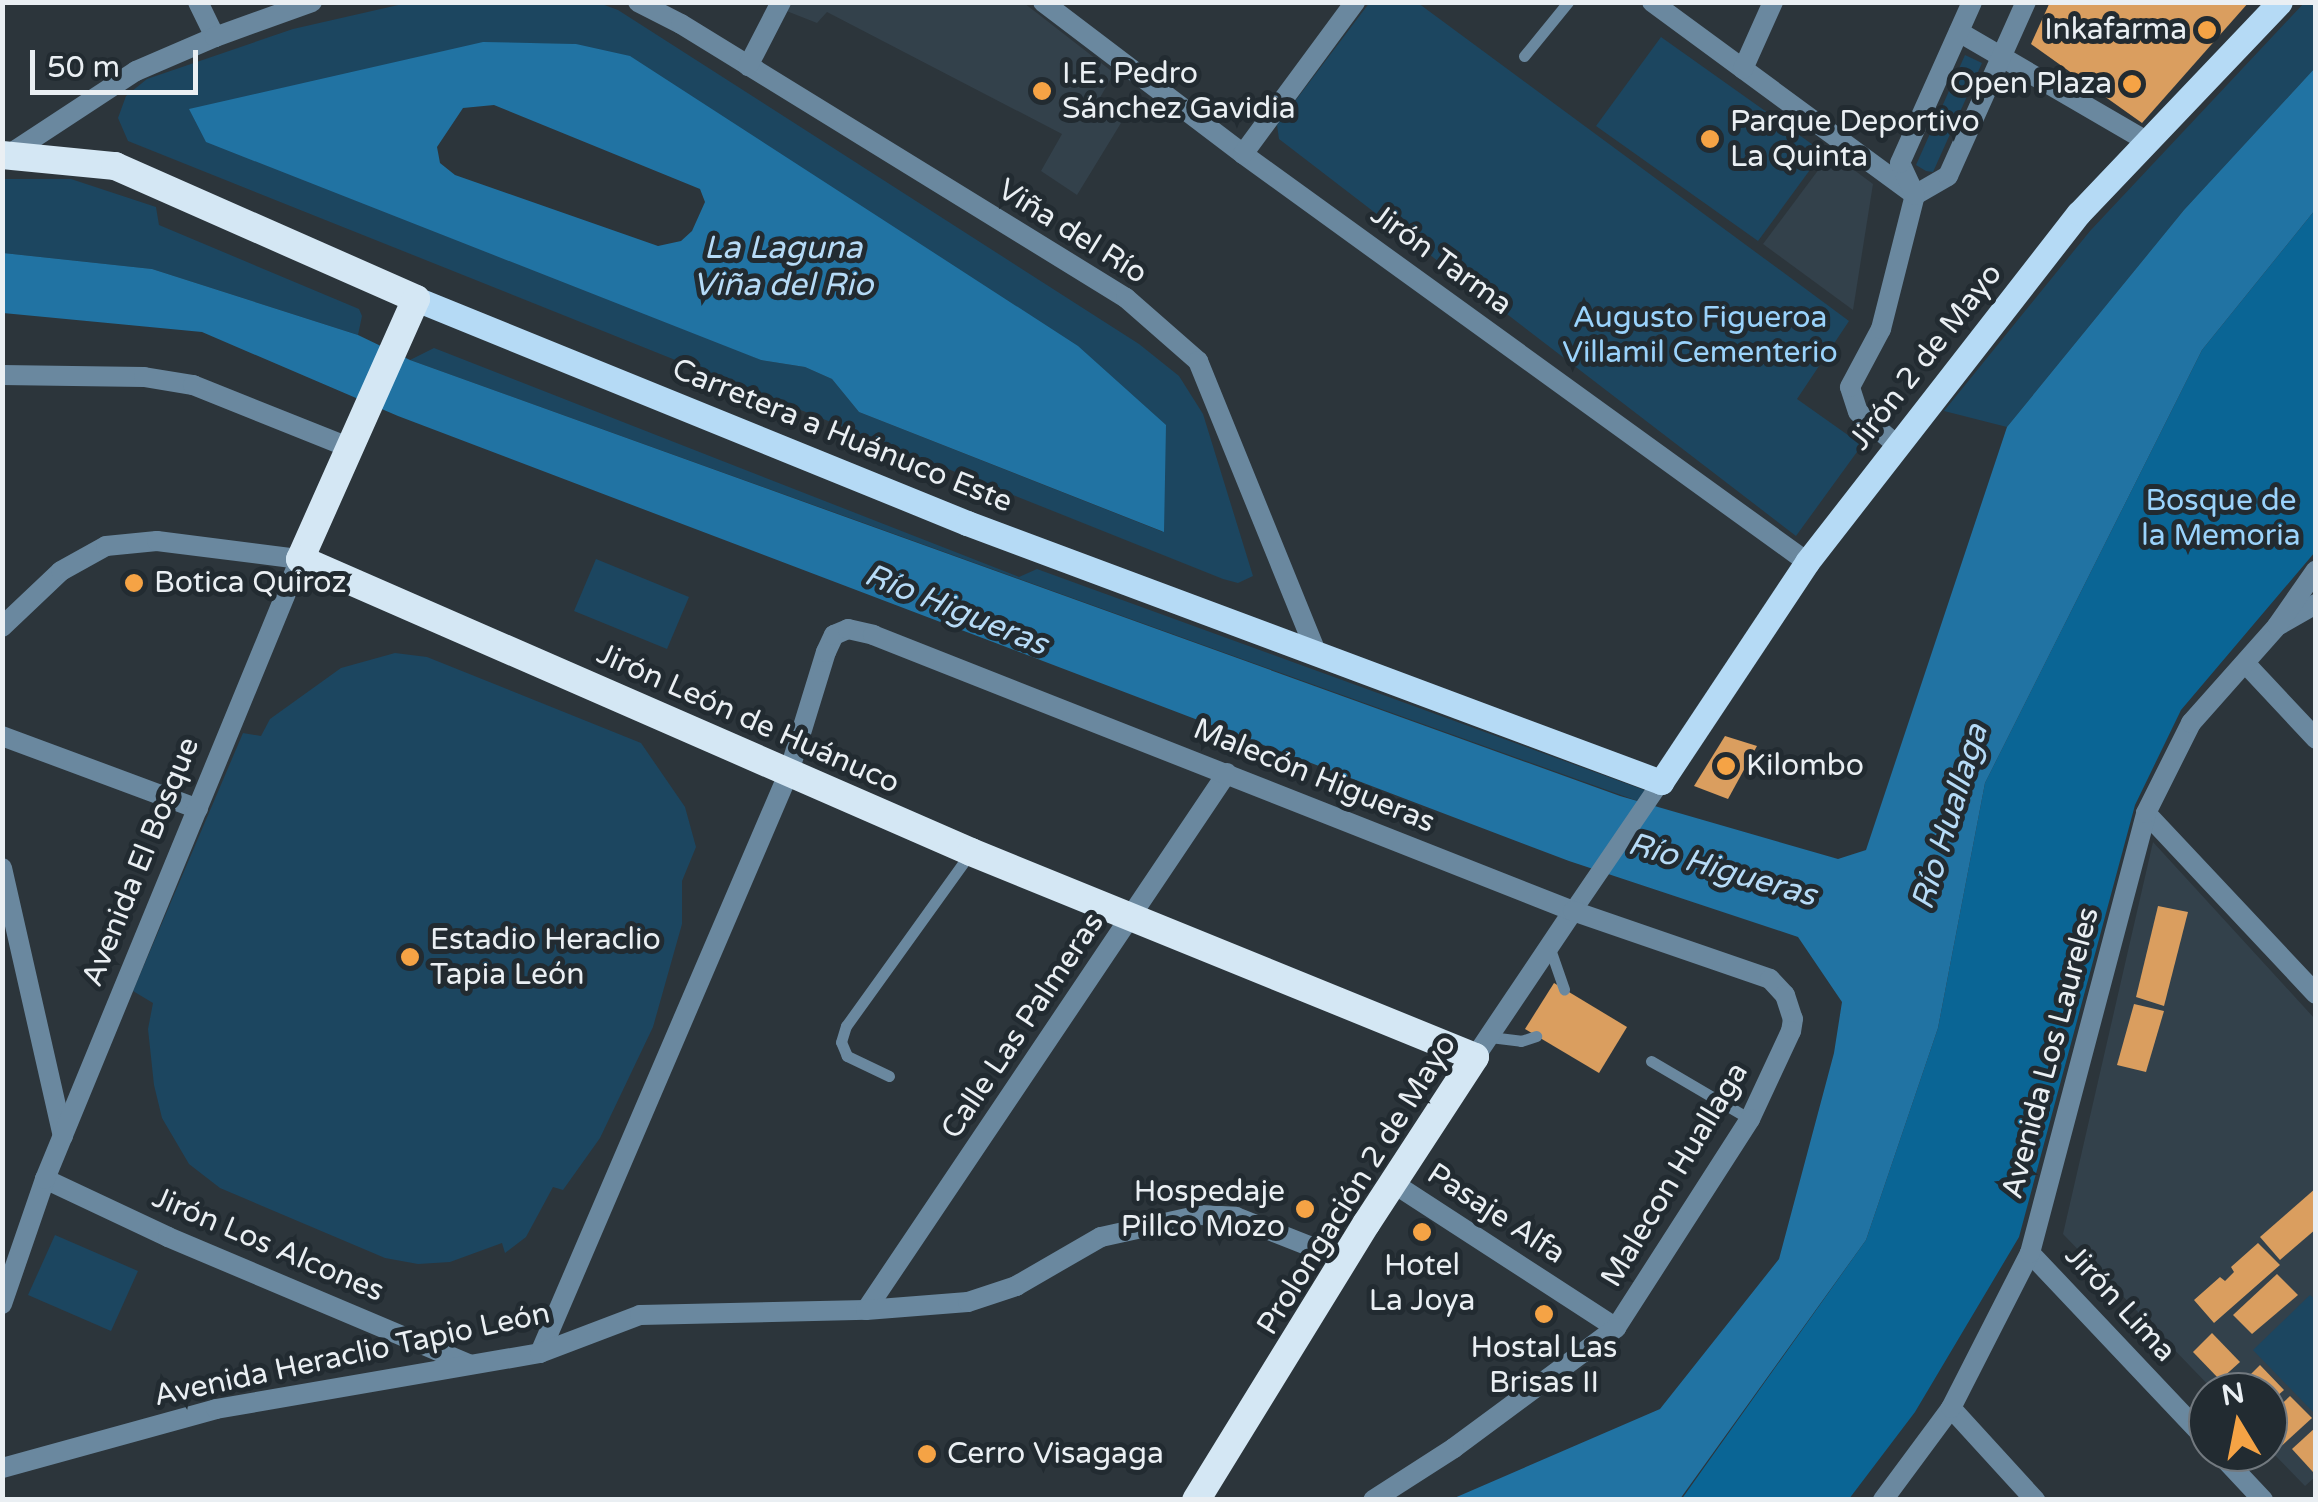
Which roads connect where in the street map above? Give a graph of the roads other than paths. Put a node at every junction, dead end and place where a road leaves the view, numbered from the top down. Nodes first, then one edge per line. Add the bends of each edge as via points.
1 (198, 2) edge
2 (312, 2) edge
3 (638, 2) edge
4 (781, 2) edge
5 (1043, 2) edge
6 (1355, 2) edge
7 (1568, 2) edge
8 (1652, 2) edge
9 (1773, 2) edge
10 (1972, 2) edge
11 (2026, 2) edge
12 (2280, 2) edge
13 (1959, 32) junction
14 (214, 36) junction
15 (1524, 56) dead end
16 (2002, 56) junction
17 (748, 66) junction
18 (1743, 69) junction
19 (2148, 142) junction
20 (1243, 154) junction
21 (5, 155) edge
22 (1914, 195) junction
23 (416, 299) junction
24 (2, 375) edge
25 (358, 438) junction
26 (1898, 446) junction
27 (300, 559) junction
28 (1807, 562) junction
29 (2316, 570) edge
30 (2316, 604) edge
31 (2278, 626) junction
32 (2, 627) edge
33 (1316, 652) junction
34 (2246, 663) junction
35 (2, 736) edge
36 (2316, 739) edge
37 (789, 772) junction
38 (1228, 773) junction
39 (1655, 792) junction
40 (198, 810) junction
41 (2146, 812) junction
42 (971, 852) junction
43 (2, 868) edge
44 (1575, 908) junction
45 (1132, 919) junction
46 (1549, 946) junction
47 (1564, 989) dead end
48 (2316, 994) edge
49 (1785, 996) joint
50 (1536, 1036) dead end
51 (1482, 1047) junction
52 (1651, 1061) dead end
53 (889, 1076) dead end
54 (1750, 1120) junction
55 (63, 1136) junction
56 (44, 1178) junction
57 (1393, 1183) junction
58 (2030, 1252) junction
59 (1347, 1261) junction
60 (2, 1304) edge
61 (866, 1310) junction
62 (1616, 1328) junction
63 (540, 1352) junction
64 (468, 1364) junction
65 (1951, 1408) junction
66 (2188, 1420) edge
67 (2, 1468) edge
68 (2237, 1472) edge
69 (1196, 1500) edge
70 (1373, 1500) edge
71 (1882, 1500) edge
72 (2035, 1500) edge
73 (2264, 1500) edge

1 - 14 street
2 - 14 street
3 - 17 street, Viña del Río
4 - 17 street
5 - 20 street, Jirón Tarma
6 - 20 street
7 - 15 lane
8 - 18 street
9 - 18 street
10 - 13 street
11 - 16 street
12 - 19 main road, Jirón 2 de Mayo
13 - 16 street
13 - 22 street via 1900,164
14 - 21 street via 136,71
16 - 19 street
16 - 22 street via 1948,176
17 - 33 street, Viña del Río via 1126,298 1198,361
18 - 22 street
19 - 26 main road, Jirón 2 de Mayo via 2079,213
20 - 28 street, Jirón Tarma
21 - 23 highway, Carretera a Huánuco Este via 116,166
22 - 26 street via 1880,329 1850,387 1858,412
23 - 25 highway, Avenida El Bosque
23 - 33 main road, Carretera a Huánuco Este via 967,523
24 - 25 street via 144,377 193,385
25 - 27 highway, Avenida El Bosque
26 - 28 main road, Jirón 2 de Mayo
27 - 32 street, Jirón León de Huánuco via 157,541 106,546 61,571
27 - 37 highway, Jirón León de Huánuco
27 - 40 street, Avenida El Bosque
28 - 39 main road, Jirón 2 de Mayo
29 - 31 street, Avenida Los Laureles
30 - 31 street, Avenida Los Laureles
31 - 34 street, Avenida Los Laureles
33 - 39 main road, Carretera a Huánuco Este
34 - 36 street
34 - 41 street, Avenida Los Laureles via 2190,723
35 - 40 street
37 - 38 street, Malecón Higueras via 826,652 834,635 848,629
37 - 42 highway, Jirón León de Huánuco
37 - 63 street
38 - 44 street, Malecón Higueras
38 - 45 street, Calle Las Palmeras
39 - 44 street
40 - 55 street, Avenida El Bosque
41 - 48 street
41 - 58 street, Avenida Los Laureles
42 - 45 highway, Jirón León de Huánuco
42 - 53 lane via 846,1026 841,1042 847,1056
43 - 55 street
44 - 46 street, Prolongación 2 de Mayo
44 - 49 street, Malecón Higueras via 1770,979
45 - 51 highway, Jirón León de Huánuco
45 - 61 street, Calle Las Palmeras
46 - 47 lane
46 - 51 street, Prolongación 2 de Mayo
49 - 54 street, Malecon Huallaga via 1791,1031
50 - 51 lane
51 - 57 highway, Prolongación 2 de Mayo
52 - 54 lane
54 - 62 street, Malecon Huallaga
55 - 56 street, Avenida El Bosque
56 - 60 street, Avenida El Bosque
56 - 64 street, Jirón Los Alcones
57 - 59 highway, Prolongación 2 de Mayo
57 - 62 street, Pasaje Alfa
58 - 65 street, Avenida Los Laureles
58 - 66 street, Jirón Lima
59 - 61 street, Avenida Heraclio Tapio León via 1236,1217 1201,1215 1101,1238 1016,1286 968,1302
59 - 69 highway, Prolongación 2 de Mayo
61 - 63 street, Avenida Heraclio Tapio León via 653,1314
62 - 70 street, Malecon Huallaga
63 - 64 street, Avenida Heraclio Tapio León
64 - 67 street, Avenida Heraclio Tapio León via 216,1410
65 - 71 street, Avenida Los Laureles
65 - 72 street
68 - 73 street

